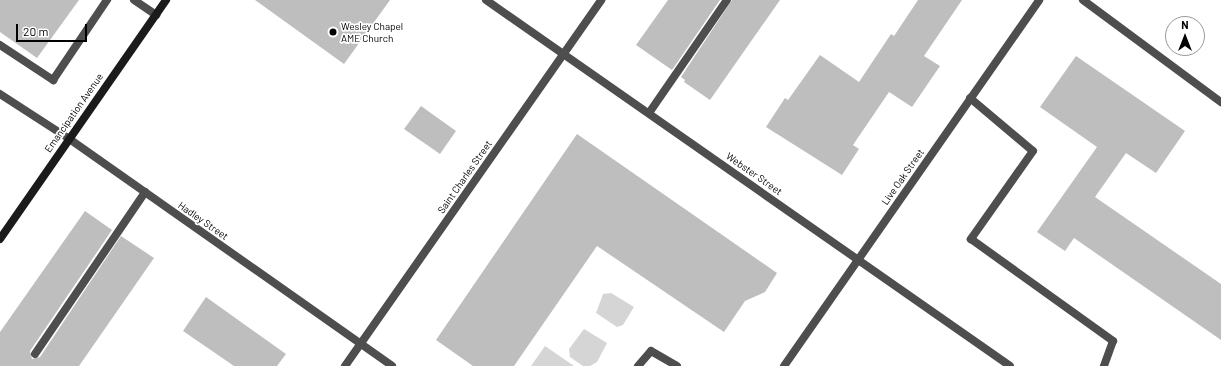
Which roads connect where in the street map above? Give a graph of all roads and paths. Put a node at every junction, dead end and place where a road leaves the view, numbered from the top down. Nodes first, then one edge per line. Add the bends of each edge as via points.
1 (107, 0) edge
2 (134, 0) edge
3 (166, 0) edge
4 (486, 0) edge
5 (601, 0) edge
6 (728, 0) edge
7 (1039, 0) edge
8 (1083, 0) edge
9 (156, 15) junction
10 (0, 45) edge
11 (564, 54) junction
12 (0, 94) edge
13 (970, 98) junction
14 (1221, 102) edge
15 (648, 113) junction
16 (68, 138) junction
17 (145, 192) junction
18 (0, 239) edge
19 (858, 258) junction
20 (360, 343) junction
21 (35, 354) dead end
22 (344, 366) edge
23 (392, 366) edge
24 (638, 366) edge
25 (677, 366) edge
26 (784, 366) edge
27 (1010, 366) edge
28 (1104, 366) edge

1 - 10 street via 53,80
2 - 9 street
3 - 9 main road, Emancipation Avenue
4 - 11 street, Webster Street
5 - 11 street, Saint Charles Street
6 - 15 street
7 - 13 street, Live Oak Street
8 - 14 street
9 - 16 main road, Emancipation Avenue
11 - 15 street, Webster Street
11 - 20 street, Saint Charles Street
12 - 16 street, Hadley Street
13 - 19 street, Live Oak Street
13 - 28 street via 1032,151 971,240 1113,341
15 - 19 street, Webster Street
16 - 17 street, Hadley Street
16 - 18 main road, Emancipation Avenue
17 - 20 street, Hadley Street
17 - 21 street
19 - 26 street, Live Oak Street
19 - 27 street, Webster Street
20 - 22 street, Saint Charles Street
20 - 23 street, Hadley Street
24 - 25 street via 651,351

